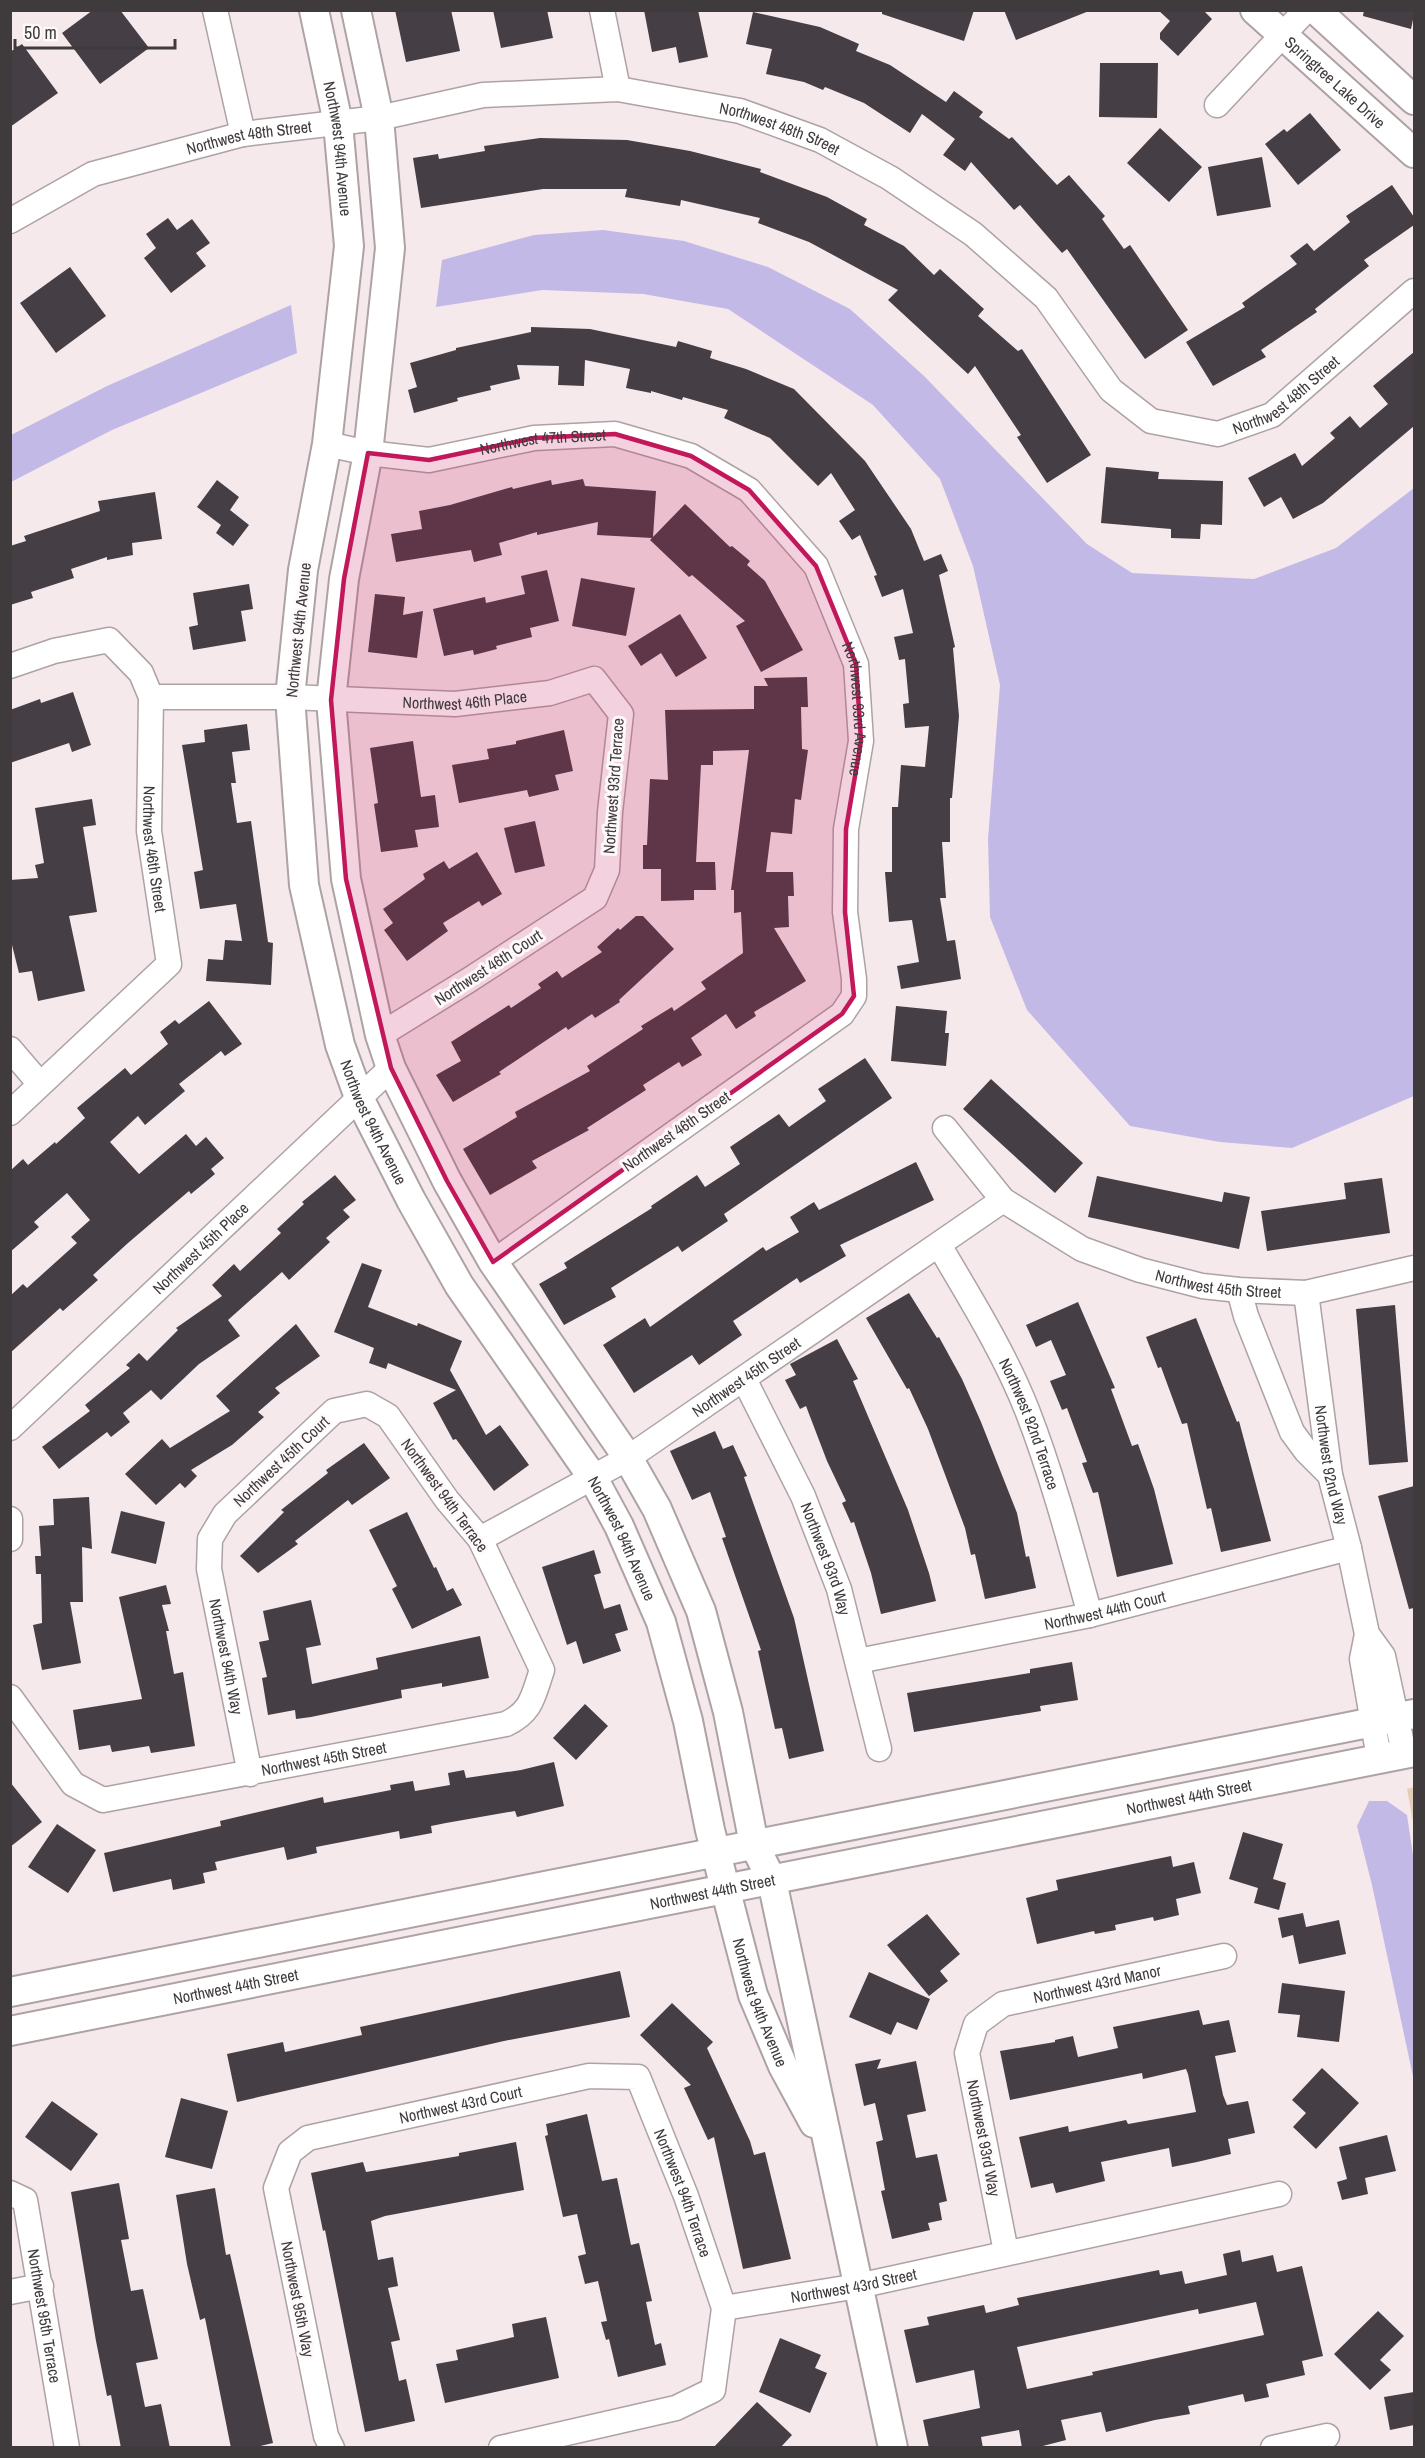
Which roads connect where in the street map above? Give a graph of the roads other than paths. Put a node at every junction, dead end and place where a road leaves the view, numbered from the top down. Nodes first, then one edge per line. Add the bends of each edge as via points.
1 (215, 10) edge
2 (314, 10) edge
3 (356, 10) edge
4 (602, 10) edge
5 (1255, 10) edge
6 (1306, 10) edge
7 (1316, 10) edge
8 (1283, 35) junction
9 (618, 89) junction
10 (1414, 100) edge
11 (1217, 105) dead end
12 (379, 118) junction
13 (338, 123) junction
14 (243, 134) junction
15 (1414, 153) edge
16 (10, 221) edge
17 (1414, 291) edge
18 (327, 444) junction
19 (368, 453) junction
20 (749, 490) joint
21 (10, 666) edge
22 (594, 679) joint
23 (151, 697) junction
24 (290, 697) junction
25 (332, 700) junction
26 (595, 898) joint
27 (854, 996) joint
28 (380, 1035) junction
29 (10, 1049) edge
30 (391, 1068) junction
31 (40, 1084) junction
32 (360, 1100) junction
33 (10, 1113) edge
34 (945, 1128) dead end
35 (1003, 1200) junction
36 (939, 1245) junction
37 (493, 1262) junction
38 (1414, 1268) edge
39 (1239, 1290) junction
40 (1306, 1293) junction
41 (744, 1379) junction
42 (367, 1404) joint
43 (10, 1428) edge
44 (628, 1458) junction
45 (1330, 1475) junction
46 (593, 1478) junction
47 (10, 1519) edge
48 (10, 1539) edge
49 (210, 1539) joint
50 (480, 1539) junction
51 (1349, 1548) junction
52 (1090, 1615) junction
53 (858, 1661) junction
54 (10, 1697) edge
55 (533, 1697) joint
56 (1394, 1718) edge
57 (879, 1749) dead end
58 (1399, 1754) edge
59 (250, 1774) junction
60 (754, 1844) junction
61 (715, 1852) junction
62 (772, 1881) junction
63 (725, 1890) junction
64 (1224, 1956) dead end
65 (10, 1992) edge
66 (976, 2024) joint
67 (10, 2031) edge
68 (639, 2077) joint
69 (828, 2145) junction
70 (290, 2152) joint
71 (10, 2193) edge
72 (1279, 2194) dead end
73 (1006, 2252) junction
74 (41, 2286) junction
75 (858, 2286) junction
76 (10, 2292) edge
77 (724, 2308) junction
78 (1327, 2436) dead end
79 (67, 2448) edge
80 (332, 2448) edge
81 (501, 2448) edge
82 (893, 2448) edge
83 (1273, 2448) edge

1 - 14 street
2 - 13 street, Northwest 94th Avenue
3 - 12 street, Northwest 94th Avenue
4 - 9 street
5 - 8 street, Springtree Lake Drive
6 - 8 street
7 - 10 street
8 - 11 street
8 - 15 street, Springtree Lake Drive
9 - 12 street, Northwest 48th Street via 483,95
9 - 17 street, Northwest 48th Street via 740,111 820,140 890,178 973,234 1046,298 1111,390 1151,421 1218,434 1272,415
12 - 13 street, Northwest 48th Street
12 - 19 street, Northwest 94th Avenue via 390,248
13 - 14 street, Northwest 48th Street
13 - 18 street, Northwest 94th Avenue via 349,246
14 - 16 street, Northwest 48th Street via 93,174
18 - 19 street, Northwest 47th Street
18 - 24 street, Northwest 94th Avenue via 303,570
19 - 20 street, Northwest 47th Street via 429,460 534,438 615,434 691,456
19 - 25 street, Northwest 94th Avenue via 344,579
20 - 27 street, Northwest 93rd Avenue via 816,566 856,664 861,741 846,829 845,912
21 - 23 street via 54,651 109,640 141,673
22 - 25 street, Northwest 46th Place via 550,693 456,704
22 - 26 street, Northwest 93rd Terrace via 621,714 607,870
23 - 24 street
23 - 31 street, Northwest 46th Street via 149,831 169,964
24 - 25 street
24 - 32 street, Northwest 94th Avenue via 304,885 340,1045
25 - 28 street, Northwest 94th Avenue via 345,879
26 - 28 street, Northwest 46th Court
27 - 37 street, Northwest 46th Street via 842,1014
28 - 30 street, Northwest 94th Avenue
29 - 31 street
30 - 32 street, Northwest 45th Place
30 - 37 street, Northwest 94th Avenue via 447,1181
31 - 33 street, Northwest 46th Street
32 - 43 street, Northwest 45th Place
32 - 46 street, Northwest 94th Avenue via 459,1284
34 - 35 street, Northwest 45th Street
35 - 36 street, Northwest 45th Street
35 - 39 street, Northwest 45th Street via 1082,1249 1140,1270 1202,1286
36 - 41 street, Northwest 45th Street
36 - 52 street, Northwest 92nd Terrace via 983,1319 1026,1408 1058,1498
37 - 44 street, Northwest 94th Avenue
38 - 40 street, Northwest 45th Street
39 - 40 street, Northwest 45th Street
39 - 45 street via 1292,1432
40 - 45 street, Northwest 92nd Way
41 - 44 street, Northwest 45th Street
41 - 53 street, Northwest 93rd Way via 803,1496 839,1589
42 - 49 street, Northwest 45th Court via 334,1411 225,1514
42 - 50 street, Northwest 94th Terrace via 388,1416 447,1500
44 - 46 street, Northwest 45th Street
44 - 60 street, Northwest 94th Avenue via 657,1509 701,1611 728,1712
45 - 51 street, Northwest 92nd Way
46 - 50 street, Northwest 45th Street
46 - 61 street, Northwest 94th Avenue via 620,1526 661,1622 688,1721
47 - 48 street
49 - 59 street, Northwest 94th Way via 209,1569
50 - 55 street, Northwest 94th Terrace via 542,1670
51 - 52 street, Northwest 44th Court
51 - 56 street, Northwest 92nd Way via 1367,1634 1383,1656
52 - 53 street, Northwest 44th Court
53 - 57 street, Northwest 93rd Way
54 - 59 street, Northwest 45th Street via 73,1784 103,1800
55 - 59 street, Northwest 45th Street via 522,1716 506,1724
56 - 58 street, Northwest 92nd Way
56 - 60 street
58 - 62 street, Northwest 44th Street
60 - 61 street
60 - 62 street, Northwest 94th Avenue
61 - 63 street, Northwest 94th Avenue
61 - 65 street
62 - 63 street, Northwest 44th Street
62 - 69 street, Northwest 94th Avenue
63 - 67 street, Northwest 44th Street
63 - 69 street, Northwest 94th Avenue via 753,1995 767,2031 804,2107
64 - 66 street, Northwest 43rd Manor via 1003,2004
66 - 73 street, Northwest 93rd Way via 967,2052
68 - 70 street, Northwest 43rd Court via 589,2076 308,2138
68 - 77 street, Northwest 94th Terrace via 686,2196
69 - 75 street, Northwest 94th Avenue
70 - 80 street, Northwest 95th Way via 276,2188 326,2436
71 - 74 street, Northwest 95th Terrace via 26,2200
72 - 73 street, Northwest 43rd Street
73 - 75 street, Northwest 43rd Street
74 - 76 street
74 - 79 street, Northwest 95th Terrace
75 - 77 street, Northwest 43rd Street
75 - 82 street, Northwest 94th Avenue
77 - 81 street via 713,2391 676,2408
78 - 83 street

